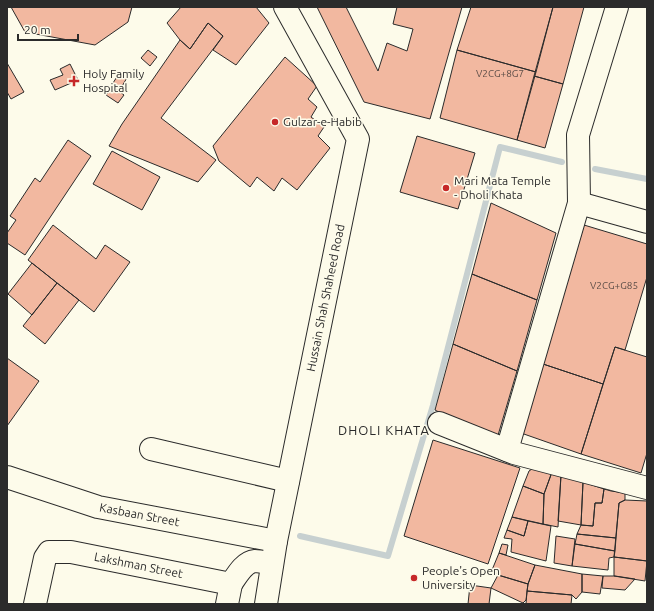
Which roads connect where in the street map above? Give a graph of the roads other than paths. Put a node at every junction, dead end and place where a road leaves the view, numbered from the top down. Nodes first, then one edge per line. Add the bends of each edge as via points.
1 (285, 7) edge
2 (617, 7) edge
3 (578, 203) junction
4 (647, 222) edge
5 (439, 424) dead end
6 (151, 449) dead end
7 (507, 450) junction
8 (7, 477) edge
9 (288, 480) junction
10 (647, 488) edge
11 (276, 541) junction
12 (272, 564) junction
13 (229, 594) edge
14 (35, 604) edge
15 (266, 604) edge

1 - 9 street, Hussain Shah Shaheed Road via 358,139
2 - 3 street via 578,135
3 - 4 street
3 - 7 street
5 - 7 street
6 - 9 street
7 - 10 street
8 - 11 street, Kasbaan Street via 98,507
9 - 11 street, Hussain Shah Shaheed Road
11 - 12 street, Hussain Shah Shaheed Road
12 - 13 street, Lakshman Street via 254,561 242,569
12 - 15 street, Hussain Shah Shaheed Road
13 - 14 street, Lakshman Street via 71,552 49,552 45,558

